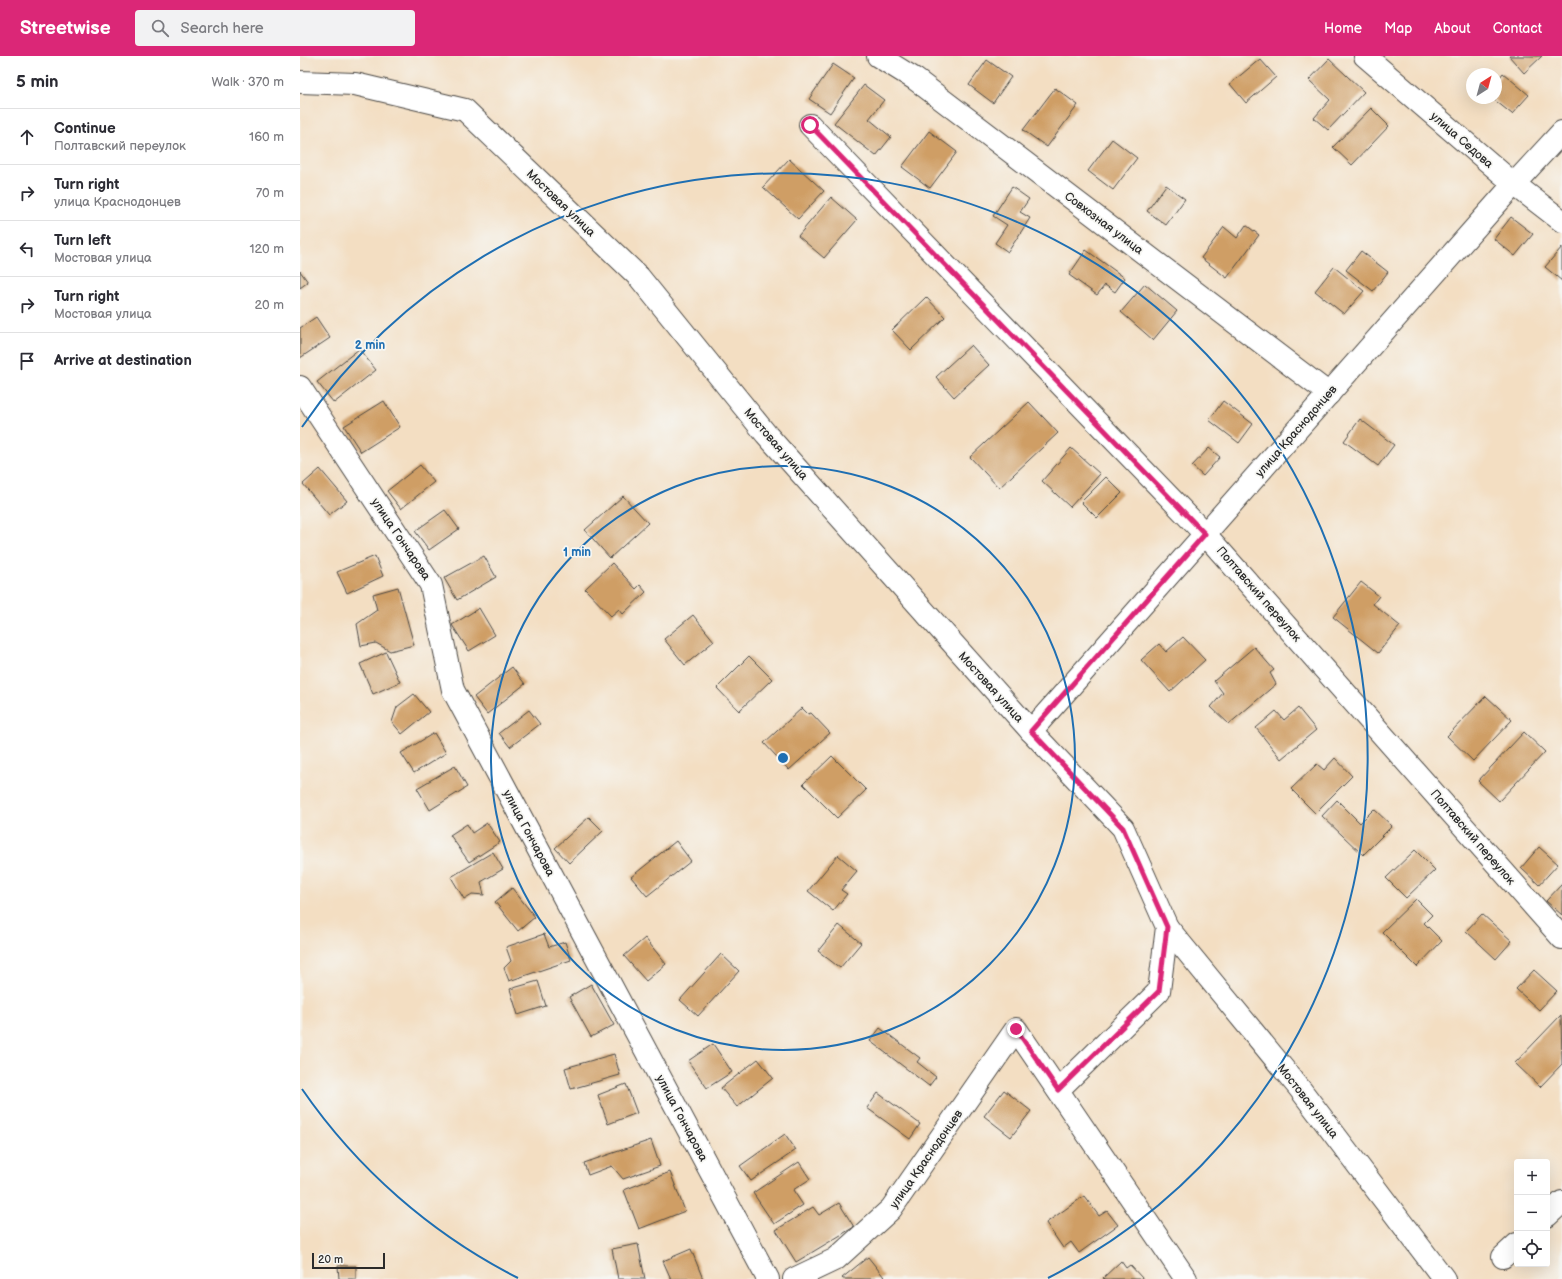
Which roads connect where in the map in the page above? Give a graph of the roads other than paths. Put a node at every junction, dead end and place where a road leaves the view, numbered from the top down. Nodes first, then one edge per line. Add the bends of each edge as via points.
1 (878, 56) edge
2 (1365, 56) edge
3 (300, 82) edge
4 (810, 125) dead end
5 (1562, 132) edge
6 (1514, 184) junction
7 (1562, 221) edge
8 (300, 387) edge
9 (1328, 394) junction
10 (1205, 534) junction
11 (1031, 731) junction
12 (1167, 927) junction
13 (1562, 938) edge
14 (1058, 1090) junction
15 (1562, 1202) edge
16 (1550, 1213) edge
17 (768, 1279) edge
18 (794, 1279) edge
19 (1186, 1279) edge
20 (1444, 1279) edge

1 - 9 street, Совхозная улица via 915,79
2 - 6 street, улица Седова
3 - 11 street, Мостовая улица via 355,84 465,110 639,277 766,434
4 - 10 street, Полтавский переулок
5 - 6 street, улица Краснодонцев
6 - 7 street, улица Седова
6 - 9 street, улица Краснодонцев
8 - 17 street, улица Гончарова via 431,585 453,690
9 - 10 street, улица Краснодонцев
10 - 11 street, улица Краснодонцев
10 - 13 street, Полтавский переулок
11 - 12 street, Мостовая улица via 1123,828
12 - 14 street via 1159,991
12 - 20 street, Мостовая улица via 1300,1089
14 - 18 street, улица Краснодонцев via 1016,1029 891,1209 836,1258
14 - 19 street
15 - 16 street

